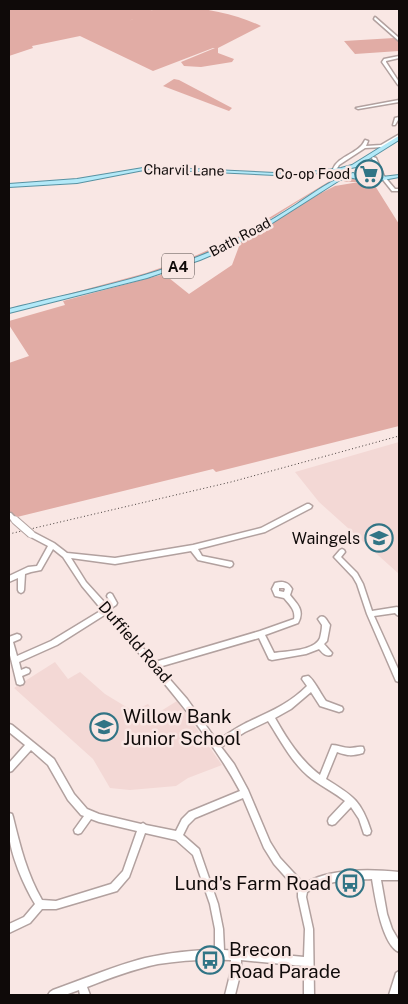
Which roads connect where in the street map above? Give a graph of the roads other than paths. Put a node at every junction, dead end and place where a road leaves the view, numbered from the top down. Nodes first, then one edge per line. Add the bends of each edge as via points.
1 (375, 18) dead end
2 (399, 40) edge
3 (399, 57) edge
4 (399, 70) edge
5 (389, 71) junction
6 (397, 78) edge
7 (399, 84) edge
8 (399, 101) edge
9 (358, 108) dead end
10 (399, 138) edge
11 (366, 141) dead end
12 (364, 147) junction
13 (354, 154) junction
14 (374, 160) junction
15 (359, 163) junction
16 (337, 171) junction
17 (350, 175) junction
18 (399, 176) edge
19 (384, 178) junction
20 (9, 186) edge
21 (394, 190) edge
22 (9, 309) edge
23 (309, 506) dead end
24 (9, 516) edge
25 (52, 545) junction
26 (193, 548) junction
27 (65, 554) junction
28 (337, 557) dead end
29 (230, 564) dead end
30 (22, 574) junction
31 (9, 579) edge
32 (21, 590) dead end
33 (286, 594) dead end
34 (110, 596) dead end
35 (106, 609) junction
36 (397, 609) edge
37 (370, 614) junction
38 (322, 619) dead end
39 (261, 634) junction
40 (17, 637) dead end
41 (9, 640) edge
42 (320, 645) junction
43 (328, 653) dead end
44 (15, 660) junction
45 (155, 665) junction
46 (26, 671) dead end
47 (399, 678) edge
48 (306, 679) dead end
49 (312, 686) junction
50 (339, 709) dead end
51 (271, 718) junction
52 (9, 727) edge
53 (30, 745) junction
54 (216, 746) junction
55 (360, 750) dead end
56 (9, 768) edge
57 (322, 780) junction
58 (245, 793) junction
59 (351, 800) junction
60 (90, 814) junction
61 (9, 817) edge
62 (332, 821) dead end
63 (143, 827) junction
64 (78, 830) dead end
65 (367, 831) dead end
66 (178, 836) junction
67 (376, 876) junction
68 (399, 876) edge
69 (302, 890) junction
70 (40, 904) junction
71 (9, 929) edge
72 (399, 948) edge
73 (220, 955) junction
74 (236, 956) junction
75 (309, 962) junction
76 (399, 976) edge
77 (82, 984) junction
78 (53, 995) edge
79 (85, 995) edge
80 (230, 995) edge
81 (309, 995) edge
82 (394, 995) edge

1 - 2 street
3 - 5 street via 385,60
4 - 5 street
5 - 6 street
6 - 7 street
8 - 9 street
10 - 12 street via 382,146
10 - 14 main road, A4
10 - 15 main road, A4
11 - 12 street
12 - 13 street
13 - 15 street
13 - 16 street via 337,164
14 - 17 main road, A4
14 - 19 street
15 - 16 main road, A4
16 - 17 main road
16 - 20 main road, Charvil Lane via 296,175 149,168 77,181
16 - 22 main road, Bath Road / A4 via 240,234 199,253 151,270
17 - 19 main road
17 - 22 main road, Bath Road / A4 via 203,257 152,274
18 - 19 main road
19 - 21 street
23 - 26 street via 296,509 263,530
24 - 25 street, Duffield Road, bridge via 30,534
25 - 27 street, Duffield Road
25 - 30 street via 39,568
26 - 27 street via 115,561
26 - 29 street via 200,558
27 - 35 street, Duffield Road via 84,584
28 - 37 street via 355,575
30 - 31 street
30 - 32 street
33 - 39 street via 297,609 296,621
34 - 35 street via 114,602
35 - 44 street via 54,643
35 - 45 street, Duffield Road
36 - 37 street
37 - 47 street
38 - 42 street via 326,625
39 - 42 street via 271,660
39 - 45 street
40 - 41 street
41 - 44 street
42 - 43 street
44 - 46 street via 19,678
45 - 54 street, Duffield Road
48 - 49 street
49 - 50 street via 324,704
49 - 51 street via 297,703
51 - 54 street via 245,727
51 - 57 street via 305,768
52 - 53 street
53 - 56 street
53 - 60 street via 51,762 71,797 84,812
54 - 58 street, Duffield Road
55 - 57 street via 348,752 333,747
57 - 59 street
58 - 66 street via 192,815
58 - 69 street, Duffield Road via 267,845
59 - 62 street
59 - 65 street via 364,819
60 - 63 street
60 - 64 street
61 - 70 street via 16,854 29,888
63 - 66 street
63 - 70 street via 126,874 114,888 56,905
66 - 73 street via 196,852 202,869 220,929
67 - 68 street
67 - 69 street via 322,881
67 - 72 street via 382,917
69 - 75 street via 309,929
70 - 71 street via 27,920
73 - 74 street
73 - 77 street via 156,960
74 - 75 street
74 - 80 street
75 - 81 street
76 - 82 street
77 - 78 street
77 - 79 street

